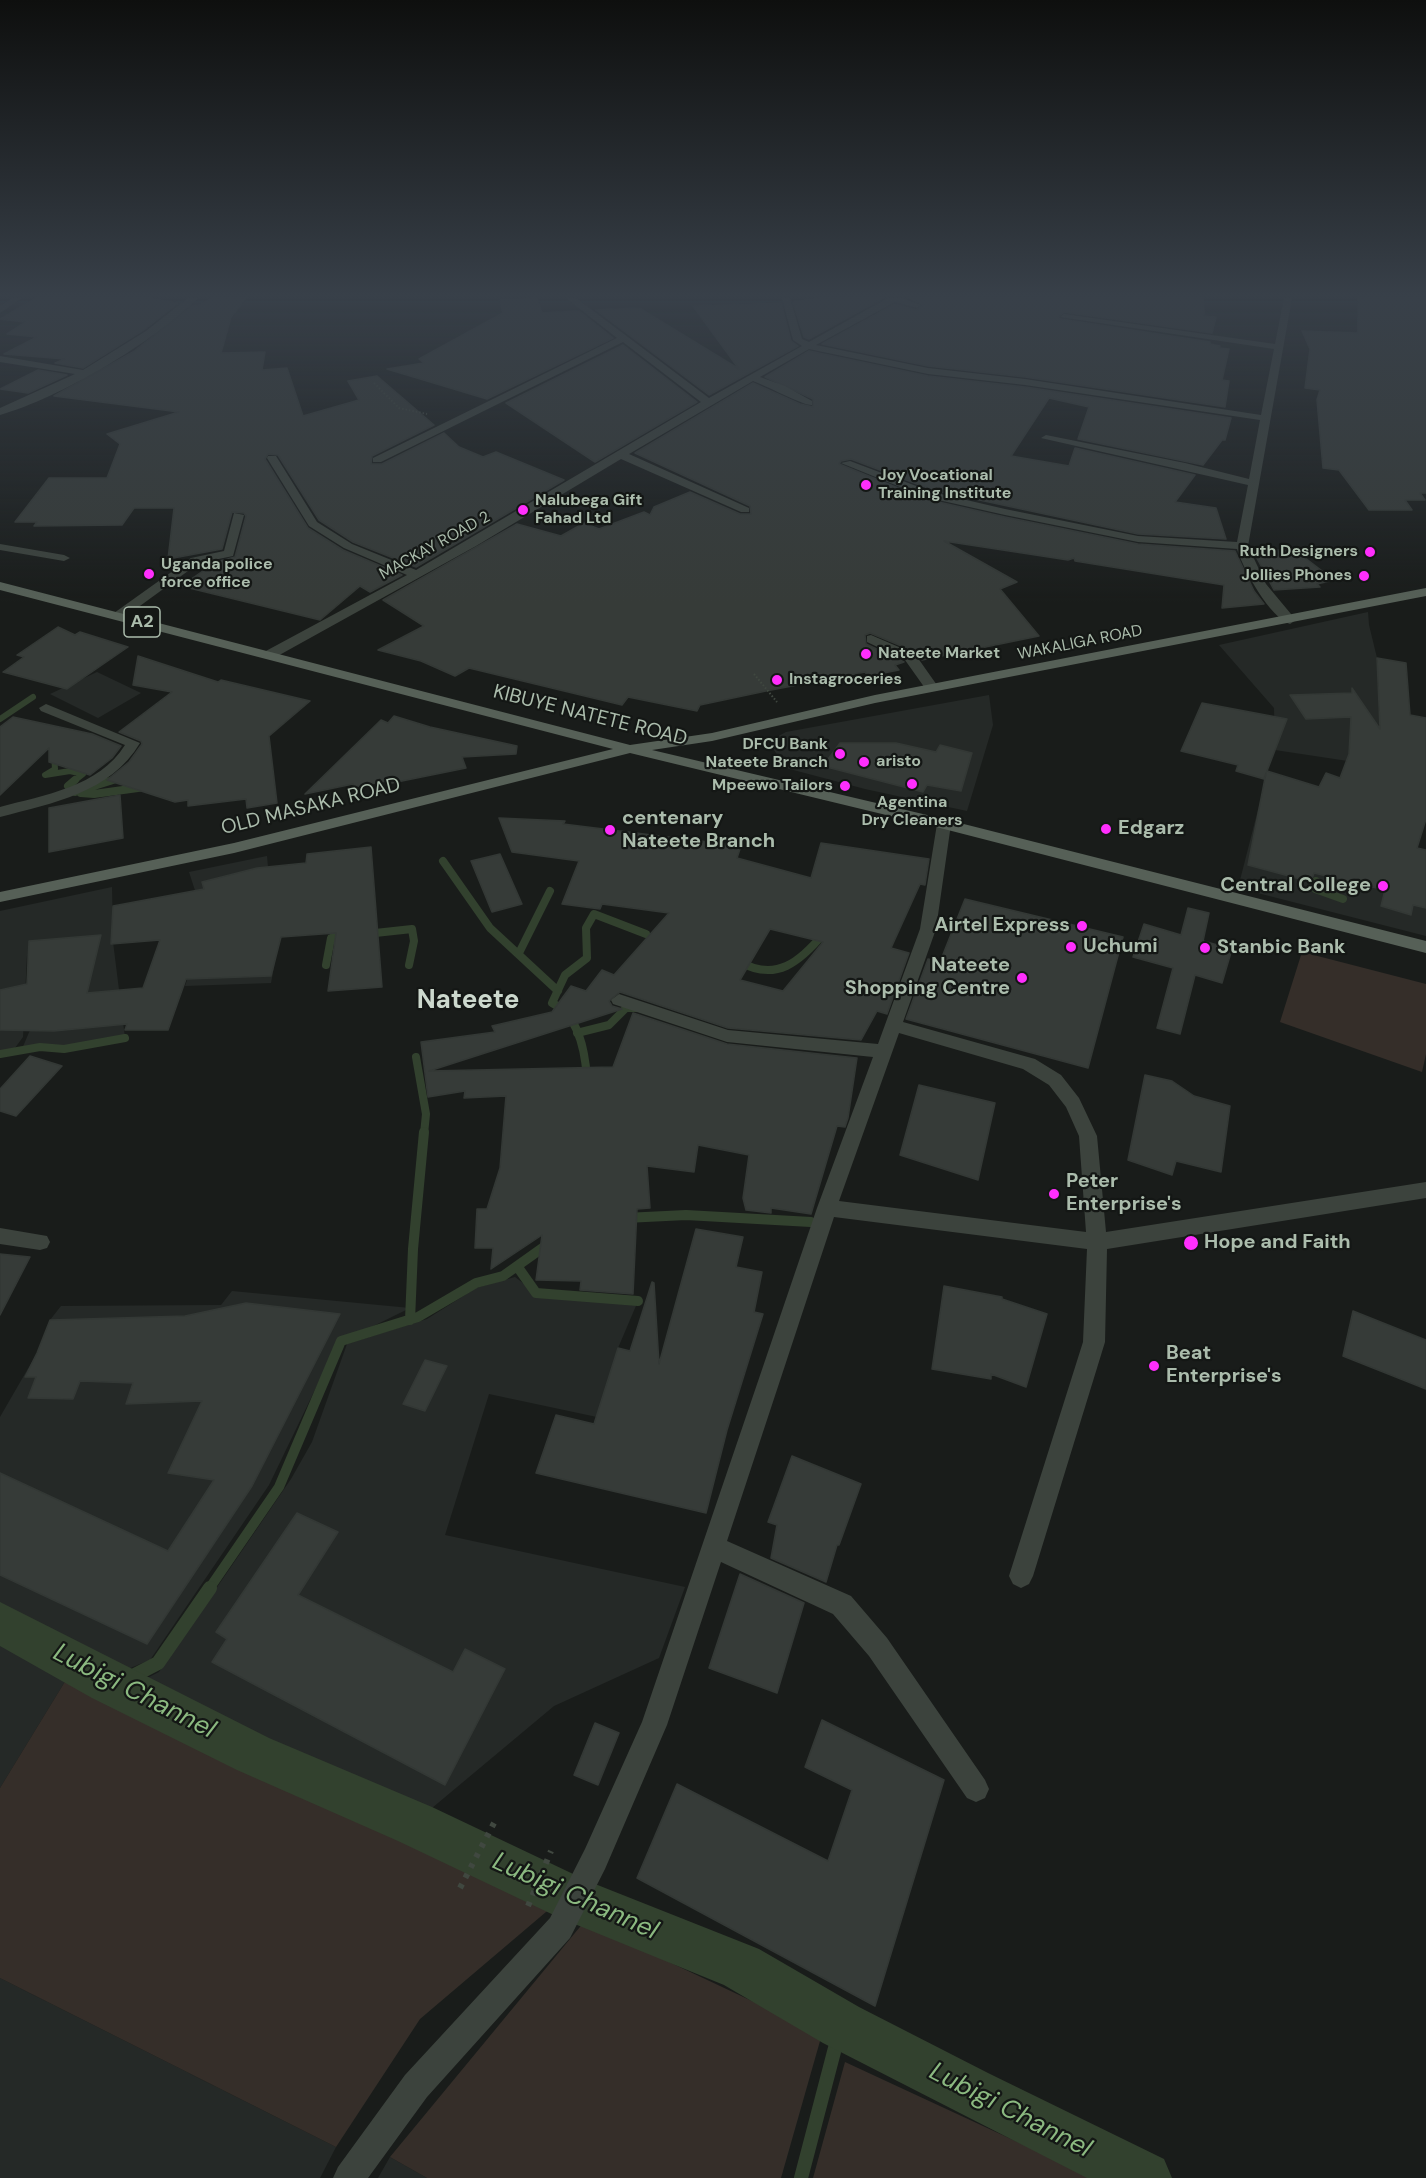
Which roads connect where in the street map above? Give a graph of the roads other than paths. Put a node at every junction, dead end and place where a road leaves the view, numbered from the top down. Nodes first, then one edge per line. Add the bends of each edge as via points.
1 (27, 400) edge
2 (498, 400) edge
3 (705, 400) edge
4 (713, 400) edge
5 (803, 400) edge
6 (1142, 400) edge
7 (1268, 400) edge
8 (708, 402) junction
9 (809, 403) dead end
10 (0, 412) edge
11 (1264, 418) junction
12 (1046, 438) dead end
13 (622, 454) junction
14 (272, 458) dead end
15 (377, 460) dead end
16 (846, 463) dead end
17 (1252, 483) junction
18 (745, 510) dead end
19 (238, 515) dead end
20 (1242, 546) junction
21 (0, 547) edge
22 (64, 558) dead end
23 (416, 574) junction
24 (0, 586) edge
25 (1426, 592) edge
26 (118, 616) junction
27 (1290, 620) junction
28 (871, 639) dead end
29 (269, 655) junction
30 (932, 688) junction
31 (46, 708) dead end
32 (630, 749) junction
33 (0, 812) edge
34 (944, 824) junction
35 (0, 897) edge
36 (1426, 947) edge
37 (620, 1000) dead end
38 (892, 1024) junction
39 (882, 1051) junction
40 (1426, 1190) edge
41 (827, 1208) junction
42 (0, 1236) edge
43 (40, 1242) dead end
44 (1096, 1242) junction
45 (713, 1546) junction
46 (1021, 1576) dead end
47 (976, 1789) dead end
48 (349, 2178) edge

1 - 10 street
2 - 15 street
3 - 8 street
4 - 8 street, MACKAY ROAD 2
5 - 9 street
6 - 11 street
7 - 11 street
8 - 13 street, MACKAY ROAD 2
11 - 17 street
12 - 17 street
13 - 18 street
13 - 23 street, MACKAY ROAD 2
14 - 23 street via 313,524 348,546
16 - 20 street via 971,509 1138,539
17 - 20 street
19 - 26 street via 229,554 195,560
20 - 27 street via 1255,578
21 - 22 street
23 - 29 street, MACKAY ROAD 2
24 - 26 main road, A2
25 - 27 main road, WAKALIGA ROAD
26 - 29 main road, A2
27 - 30 main road, WAKALIGA ROAD
28 - 30 street via 910,657
29 - 32 main road, KIBUYE NATETE ROAD / A2
30 - 32 main road, WAKALIGA ROAD via 712,737
31 - 33 street via 134,743 129,753 105,775 80,787
32 - 34 main road, KIBUYE NATETE ROAD / A2
32 - 35 main road, OLD MASAKA ROAD via 234,848
34 - 36 main road, KIBUYE NATETE ROAD / A2
34 - 38 street via 928,929
37 - 39 street via 727,1036
38 - 39 street
38 - 44 street via 1029,1064 1055,1080 1073,1103 1088,1136
39 - 41 street
40 - 44 street
41 - 44 street
41 - 45 street
42 - 43 street
44 - 46 street via 1094,1342
45 - 47 street via 842,1605 878,1647
45 - 48 street via 654,1725 560,1928 416,2086

